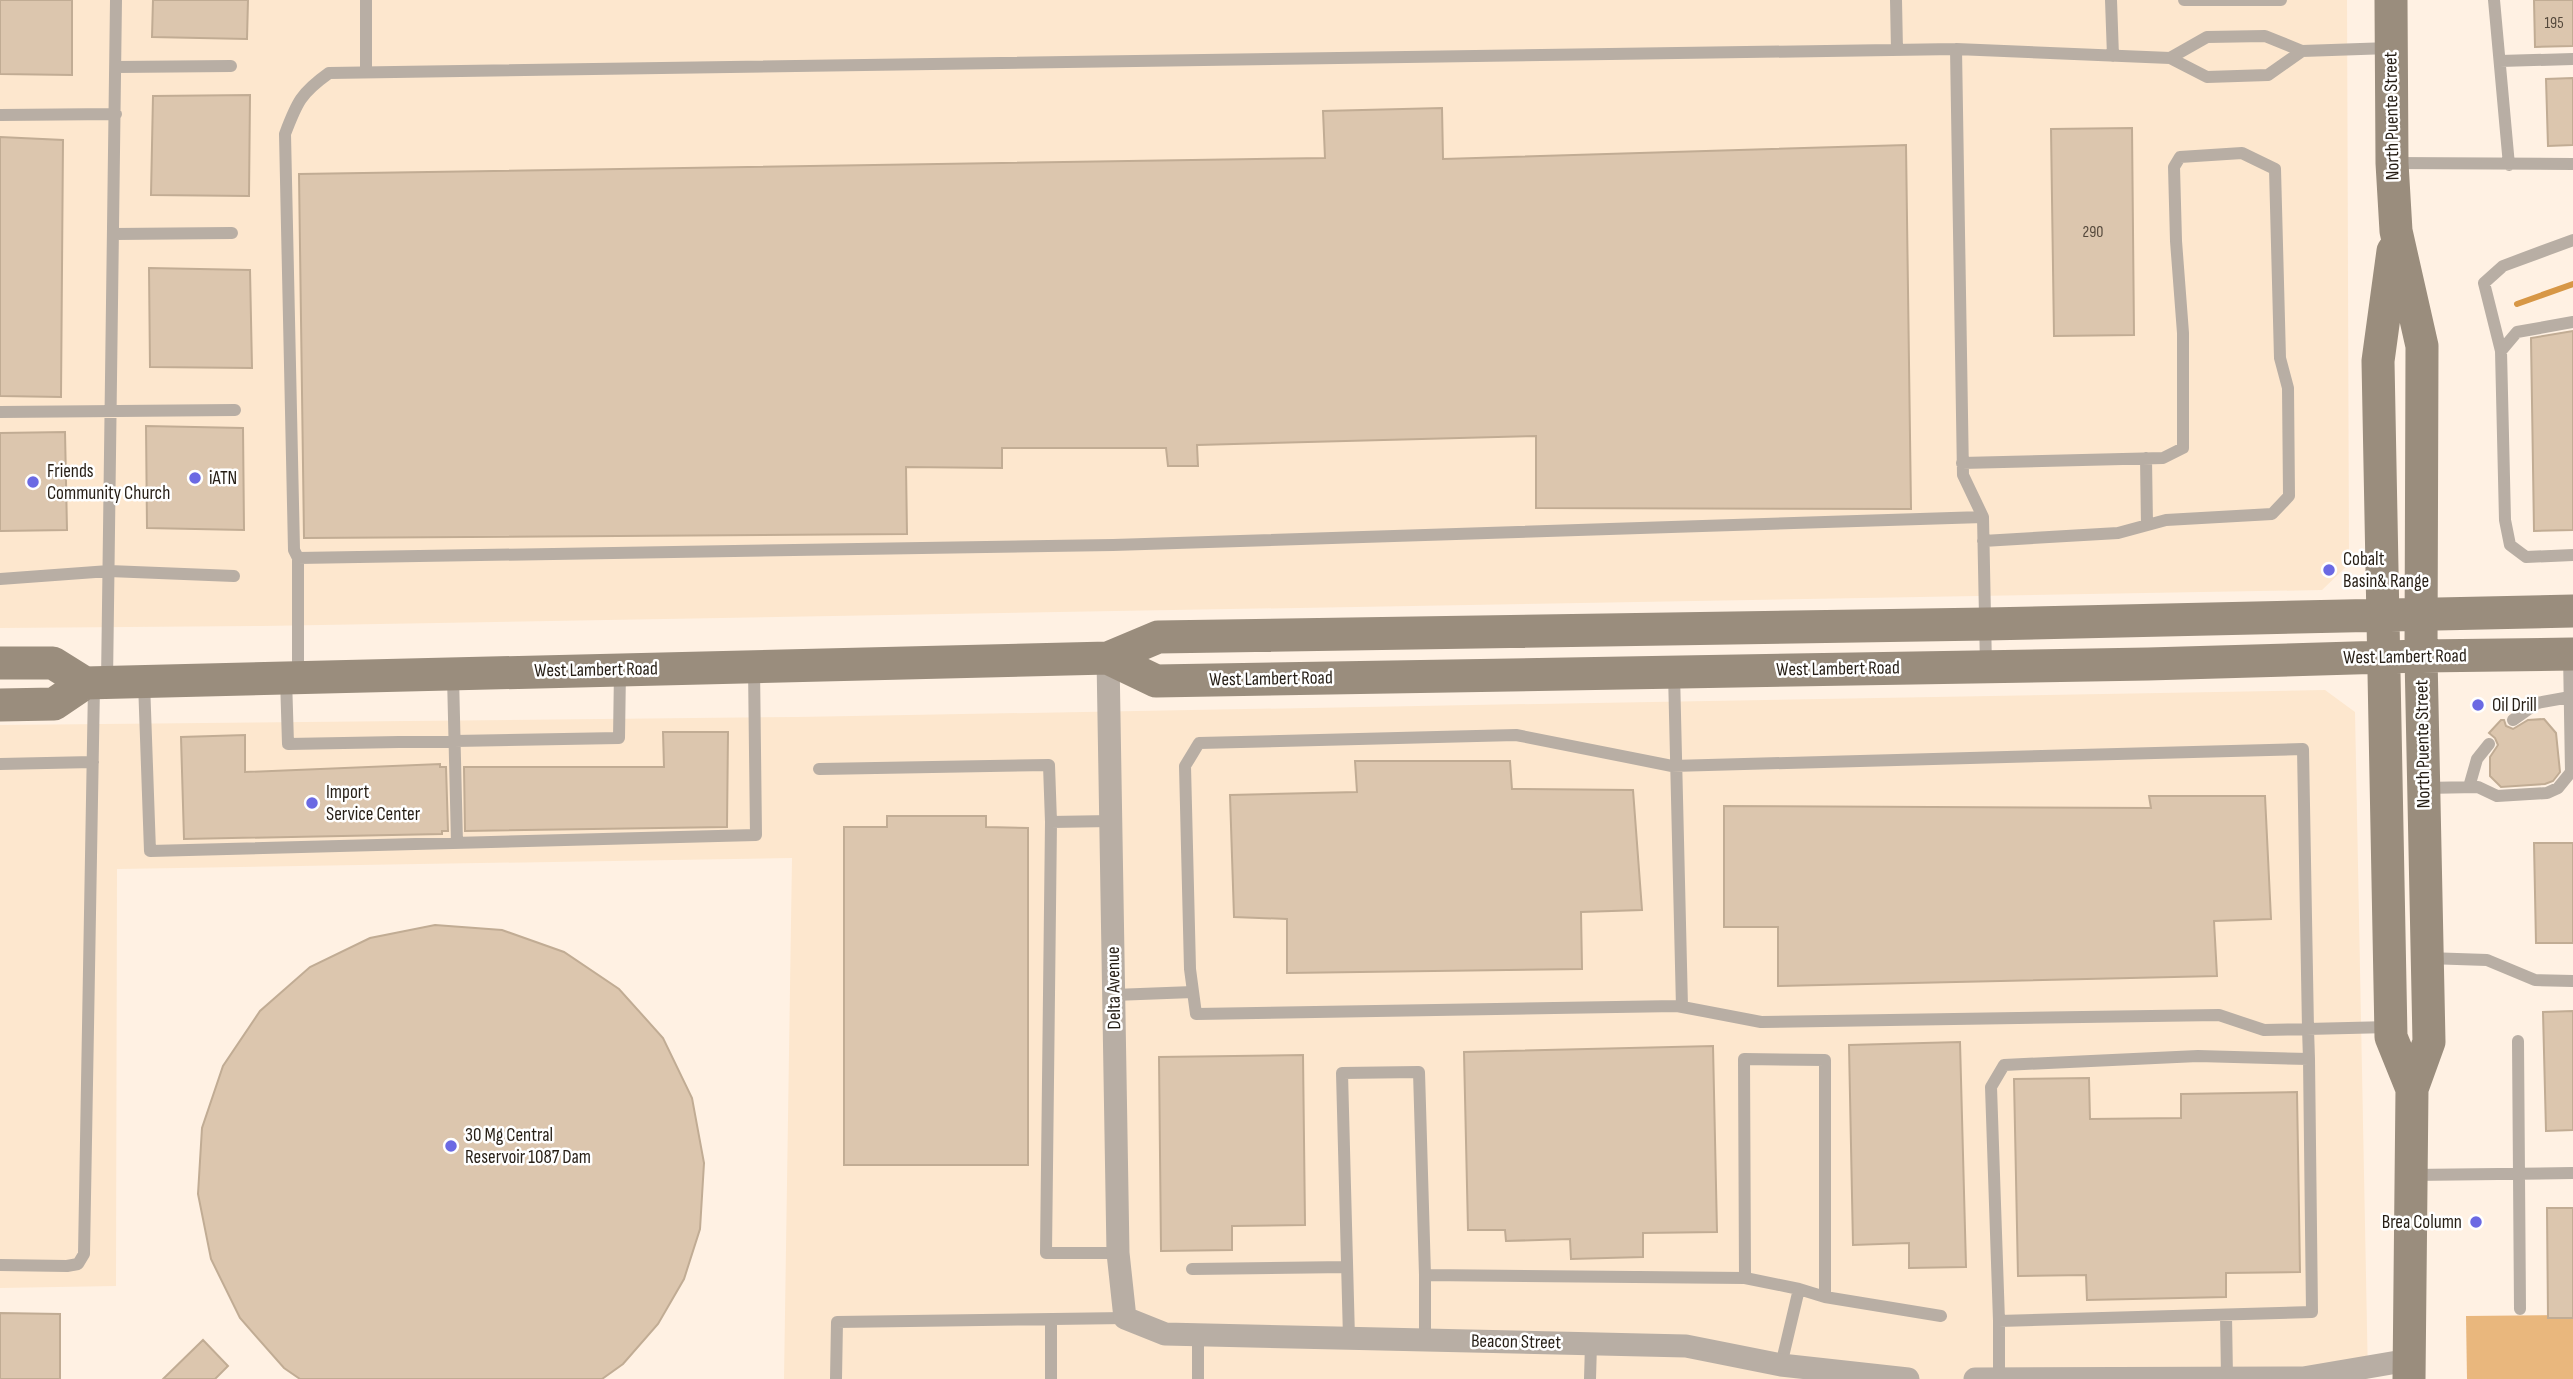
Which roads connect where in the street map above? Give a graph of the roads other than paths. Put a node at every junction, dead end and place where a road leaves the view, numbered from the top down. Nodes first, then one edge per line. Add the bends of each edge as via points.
1 (116, 0) edge
2 (366, 0) edge
3 (1896, 0) edge
4 (2111, 0) edge
5 (2184, 0) edge
6 (2281, 0) edge
7 (2391, 0) edge
8 (2494, 0) edge
9 (2391, 48) junction
10 (1897, 50) junction
11 (1956, 50) junction
12 (2302, 51) junction
13 (2113, 57) junction
14 (2170, 58) junction
15 (2573, 59) edge
16 (2500, 61) junction
17 (231, 66) dead end
18 (116, 67) junction
19 (366, 72) junction
20 (116, 114) junction
21 (0, 115) edge
22 (2392, 163) junction
23 (2573, 164) edge
24 (2509, 165) junction
25 (2396, 231) junction
26 (232, 233) dead end
27 (114, 234) junction
28 (2573, 240) edge
29 (2573, 321) edge
30 (2501, 351) junction
31 (235, 410) dead end
32 (0, 412) edge
33 (112, 412) junction
34 (2146, 458) junction
35 (1962, 463) junction
36 (1983, 517) junction
37 (2147, 525) junction
38 (1983, 541) junction
39 (2573, 555) edge
40 (298, 558) junction
41 (109, 571) junction
42 (234, 576) dead end
43 (0, 579) edge
44 (2573, 611) edge
45 (2382, 614) junction
46 (2421, 614) junction
47 (1986, 624) junction
48 (2571, 654) edge
49 (2421, 656) junction
50 (2382, 657) junction
51 (1108, 658) junction
52 (0, 663) edge
53 (754, 667) junction
54 (1986, 667) junction
55 (620, 670) junction
56 (1674, 672) junction
57 (453, 674) junction
58 (292, 678) junction
59 (144, 682) junction
60 (95, 683) junction
61 (2570, 697) junction
62 (0, 705) edge
63 (2513, 720) dead end
64 (454, 739) junction
65 (2489, 744) dead end
66 (93, 762) junction
67 (0, 764) edge
68 (1676, 766) junction
69 (819, 769) dead end
70 (2469, 787) junction
71 (2424, 788) junction
72 (1111, 821) junction
73 (1051, 822) junction
74 (457, 843) junction
75 (2427, 958) junction
76 (2573, 981) edge
77 (1193, 992) junction
78 (1114, 995) junction
79 (1682, 1007) junction
80 (2390, 1027) junction
81 (2308, 1029) junction
82 (2518, 1041) dead end
83 (2309, 1059) junction
84 (2412, 1089) junction
85 (2573, 1173) edge
86 (2518, 1174) junction
87 (2411, 1175) junction
88 (1118, 1253) junction
89 (0, 1265) edge
90 (1347, 1267) junction
91 (1192, 1269) dead end
92 (1425, 1275) junction
93 (1745, 1278) junction
94 (1799, 1289) junction
95 (1825, 1297) junction
96 (2520, 1308) dead end
97 (2226, 1315) junction
98 (1941, 1316) dead end
99 (1125, 1318) junction
100 (1052, 1320) junction
101 (1999, 1321) junction
102 (1198, 1335) junction
103 (1349, 1338) junction
104 (1425, 1340) junction
105 (1591, 1343) junction
106 (2409, 1369) edge
107 (1780, 1372) edge
108 (2227, 1378) edge
109 (836, 1379) edge
110 (1051, 1379) edge
111 (1198, 1379) edge
112 (1590, 1379) edge
113 (1908, 1379) edge
114 (1975, 1379) edge
115 (1999, 1379) edge
116 (2040, 1379) edge

1 - 18 lane
2 - 19 lane
3 - 10 lane
4 - 13 lane
5 - 6 lane
7 - 9 main road, North Puente Street
8 - 16 lane
9 - 12 lane
9 - 22 main road, North Puente Street
10 - 11 lane
10 - 19 lane
11 - 13 lane
11 - 35 lane
12 - 14 lane via 2265,36 2207,37
12 - 14 lane via 2268,75 2207,77
13 - 14 lane
15 - 16 lane
16 - 24 lane
17 - 18 lane
18 - 20 lane
19 - 40 lane via 329,73 311,86 296,103 285,134 294,550
20 - 21 lane
20 - 27 lane
22 - 24 lane
22 - 25 main road, North Puente Street
23 - 24 lane
25 - 45 main road, North Puente Street via 2378,361
25 - 46 main road, North Puente Street via 2422,346
26 - 27 lane
27 - 33 lane
28 - 30 lane via 2503,266 2484,283
29 - 30 lane via 2517,332
30 - 39 lane via 2505,520 2510,545 2526,557
31 - 33 lane
32 - 33 lane
33 - 41 lane
34 - 35 lane
34 - 37 lane
34 - 37 lane via 2162,458 2183,448 2183,333 2174,167 2180,157 2242,153 2275,169 2280,358 2288,388 2289,496 2272,514
35 - 36 lane
36 - 38 lane
36 - 40 lane via 1113,545
37 - 38 lane via 2118,533
38 - 47 lane
40 - 58 lane
41 - 42 lane
41 - 43 lane
41 - 60 lane
44 - 46 main road, West Lambert Road
45 - 46 main road, West Lambert Road
45 - 47 main road, West Lambert Road
45 - 50 main road, North Puente Street
46 - 49 main road, North Puente Street
47 - 51 main road, West Lambert Road via 1158,636
47 - 54 lane
48 - 49 main road, West Lambert Road
48 - 61 lane
49 - 50 main road, West Lambert Road
49 - 71 main road, North Puente Street
50 - 54 main road, West Lambert Road
50 - 80 main road, North Puente Street
51 - 53 main road, West Lambert Road
51 - 56 main road, West Lambert Road via 1156,681
51 - 72 street, Delta Avenue
52 - 60 main road via 54,663
53 - 55 main road, West Lambert Road
53 - 74 lane via 756,835
54 - 56 main road, West Lambert Road
55 - 57 main road, West Lambert Road
55 - 64 lane via 620,738
56 - 68 lane
57 - 58 main road, West Lambert Road
57 - 64 lane
58 - 59 main road, West Lambert Road
58 - 64 lane via 288,744
59 - 60 main road, West Lambert Road
59 - 74 lane via 150,851
60 - 62 main road via 54,704
60 - 66 lane
61 - 63 lane via 2537,703
61 - 70 lane via 2571,772 2558,788 2547,793 2497,796
64 - 74 lane
65 - 70 lane via 2477,759
66 - 67 lane
66 - 89 lane via 84,1254 78,1264 67,1266
68 - 77 lane via 1516,735 1199,743 1185,766
68 - 79 lane
68 - 81 lane via 2303,749
69 - 73 lane via 1049,765
70 - 71 lane
71 - 75 main road, North Puente Street
72 - 73 lane
72 - 78 street, Delta Avenue
73 - 88 lane via 1046,1253
75 - 76 lane via 2487,960 2535,980
75 - 84 main road, North Puente Street via 2429,1042
77 - 78 lane
77 - 79 lane via 1196,1014
78 - 88 street, Delta Avenue
79 - 81 lane via 1761,1022 2219,1015 2264,1030
80 - 81 lane
80 - 84 main road, North Puente Street
81 - 83 lane
82 - 86 lane
83 - 97 lane via 2312,1312
83 - 101 lane via 2198,1056 2004,1065 1991,1087
84 - 87 main road, North Puente Street
85 - 86 lane
86 - 87 lane
86 - 96 lane
87 - 106 main road, North Puente Street
88 - 99 street, Delta Avenue
90 - 91 lane
90 - 92 lane via 1342,1073 1419,1072
90 - 103 lane
92 - 93 lane
92 - 104 lane
93 - 94 lane
93 - 95 lane via 1744,1059 1825,1060
94 - 95 lane
94 - 107 lane
95 - 98 lane
97 - 101 lane
97 - 108 lane
99 - 100 lane
99 - 102 street, Beacon Street via 1165,1334
100 - 109 lane via 836,1322
100 - 110 lane
101 - 115 lane
102 - 103 street, Beacon Street
102 - 111 lane
103 - 104 street, Beacon Street
104 - 105 street, Beacon Street
105 - 107 street, Beacon Street via 1686,1346
105 - 112 lane
106 - 108 street via 2303,1378
107 - 113 street, Beacon Street
108 - 116 street
114 - 115 street
115 - 116 street

